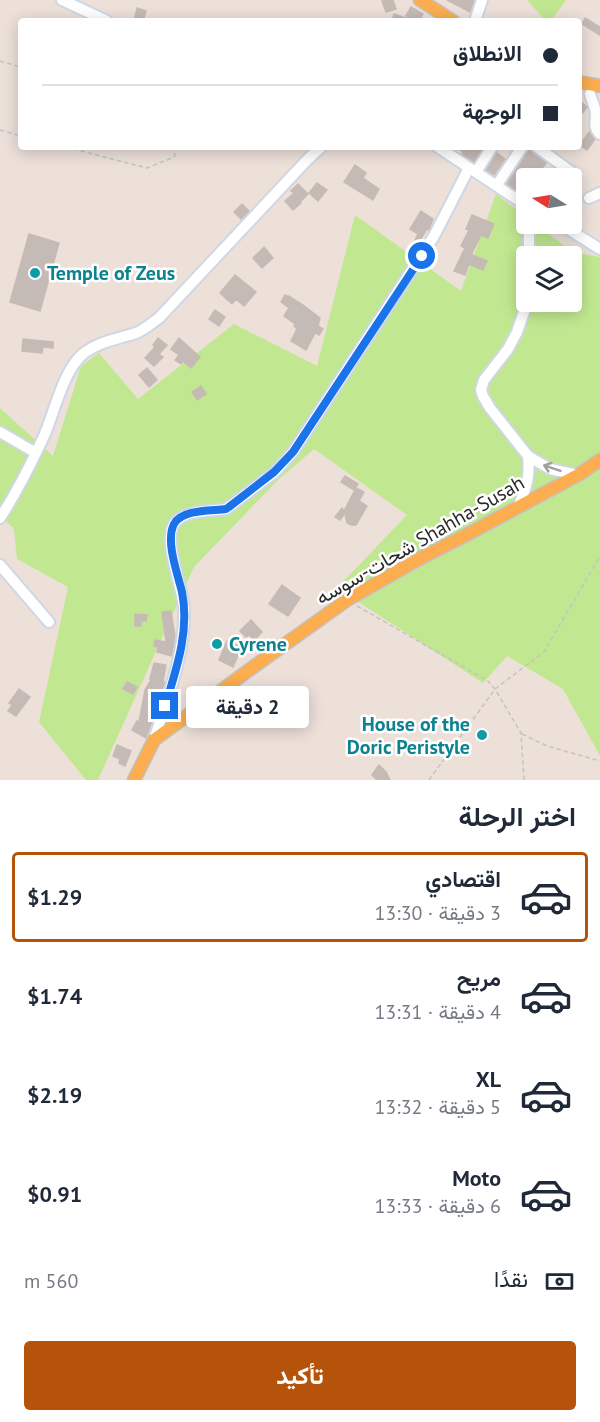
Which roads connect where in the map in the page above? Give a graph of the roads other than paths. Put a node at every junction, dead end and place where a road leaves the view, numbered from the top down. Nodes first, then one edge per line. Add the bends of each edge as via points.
1 (62, 0) edge
2 (420, 0) edge
3 (482, 0) edge
4 (101, 18) edge
5 (448, 18) edge
6 (476, 18) edge
7 (582, 83) edge
8 (600, 86) edge
9 (584, 95) edge
10 (600, 134) edge
11 (318, 150) edge
12 (443, 150) edge
13 (490, 150) edge
14 (520, 150) edge
15 (541, 150) edge
16 (566, 168) edge
17 (473, 170) junction
18 (496, 185) junction
19 (600, 193) edge
20 (589, 198) dead end
21 (516, 199) edge
22 (578, 234) edge
23 (599, 246) edge
24 (524, 312) edge
25 (0, 432) edge
26 (36, 453) junction
27 (528, 456) junction
28 (600, 460) edge
29 (578, 475) junction
30 (518, 506) junction
31 (0, 518) edge
32 (0, 565) edge
33 (49, 622) dead end
34 (154, 740) junction
35 (134, 780) edge

1 - 4 street
2 - 5 main road
3 - 6 street
7 - 8 main road
8 - 9 street
9 - 10 street via 596,111 595,125
11 - 26 street via 159,318 137,333 98,345 73,364
12 - 17 street
13 - 17 street
14 - 18 street
15 - 16 street
17 - 18 street
17 - 34 street via 428,246 283,465 226,509 185,514 173,525 171,539 184,607 184,635
18 - 21 street
19 - 20 street
22 - 23 street
24 - 27 street via 508,349 481,390 489,408
25 - 26 street
26 - 31 street
29 -> 27 street via 550,469
27 - 30 street via 528,482
28 - 29 main road, شحات-سوسه Shahha-Susah
29 - 30 main road, شحات-سوسه Shahha-Susah
30 - 34 main road, شحات-سوسه Shahha-Susah via 347,600
32 - 33 street
34 - 35 main road, شحات-سوسه Shahha-Susah

